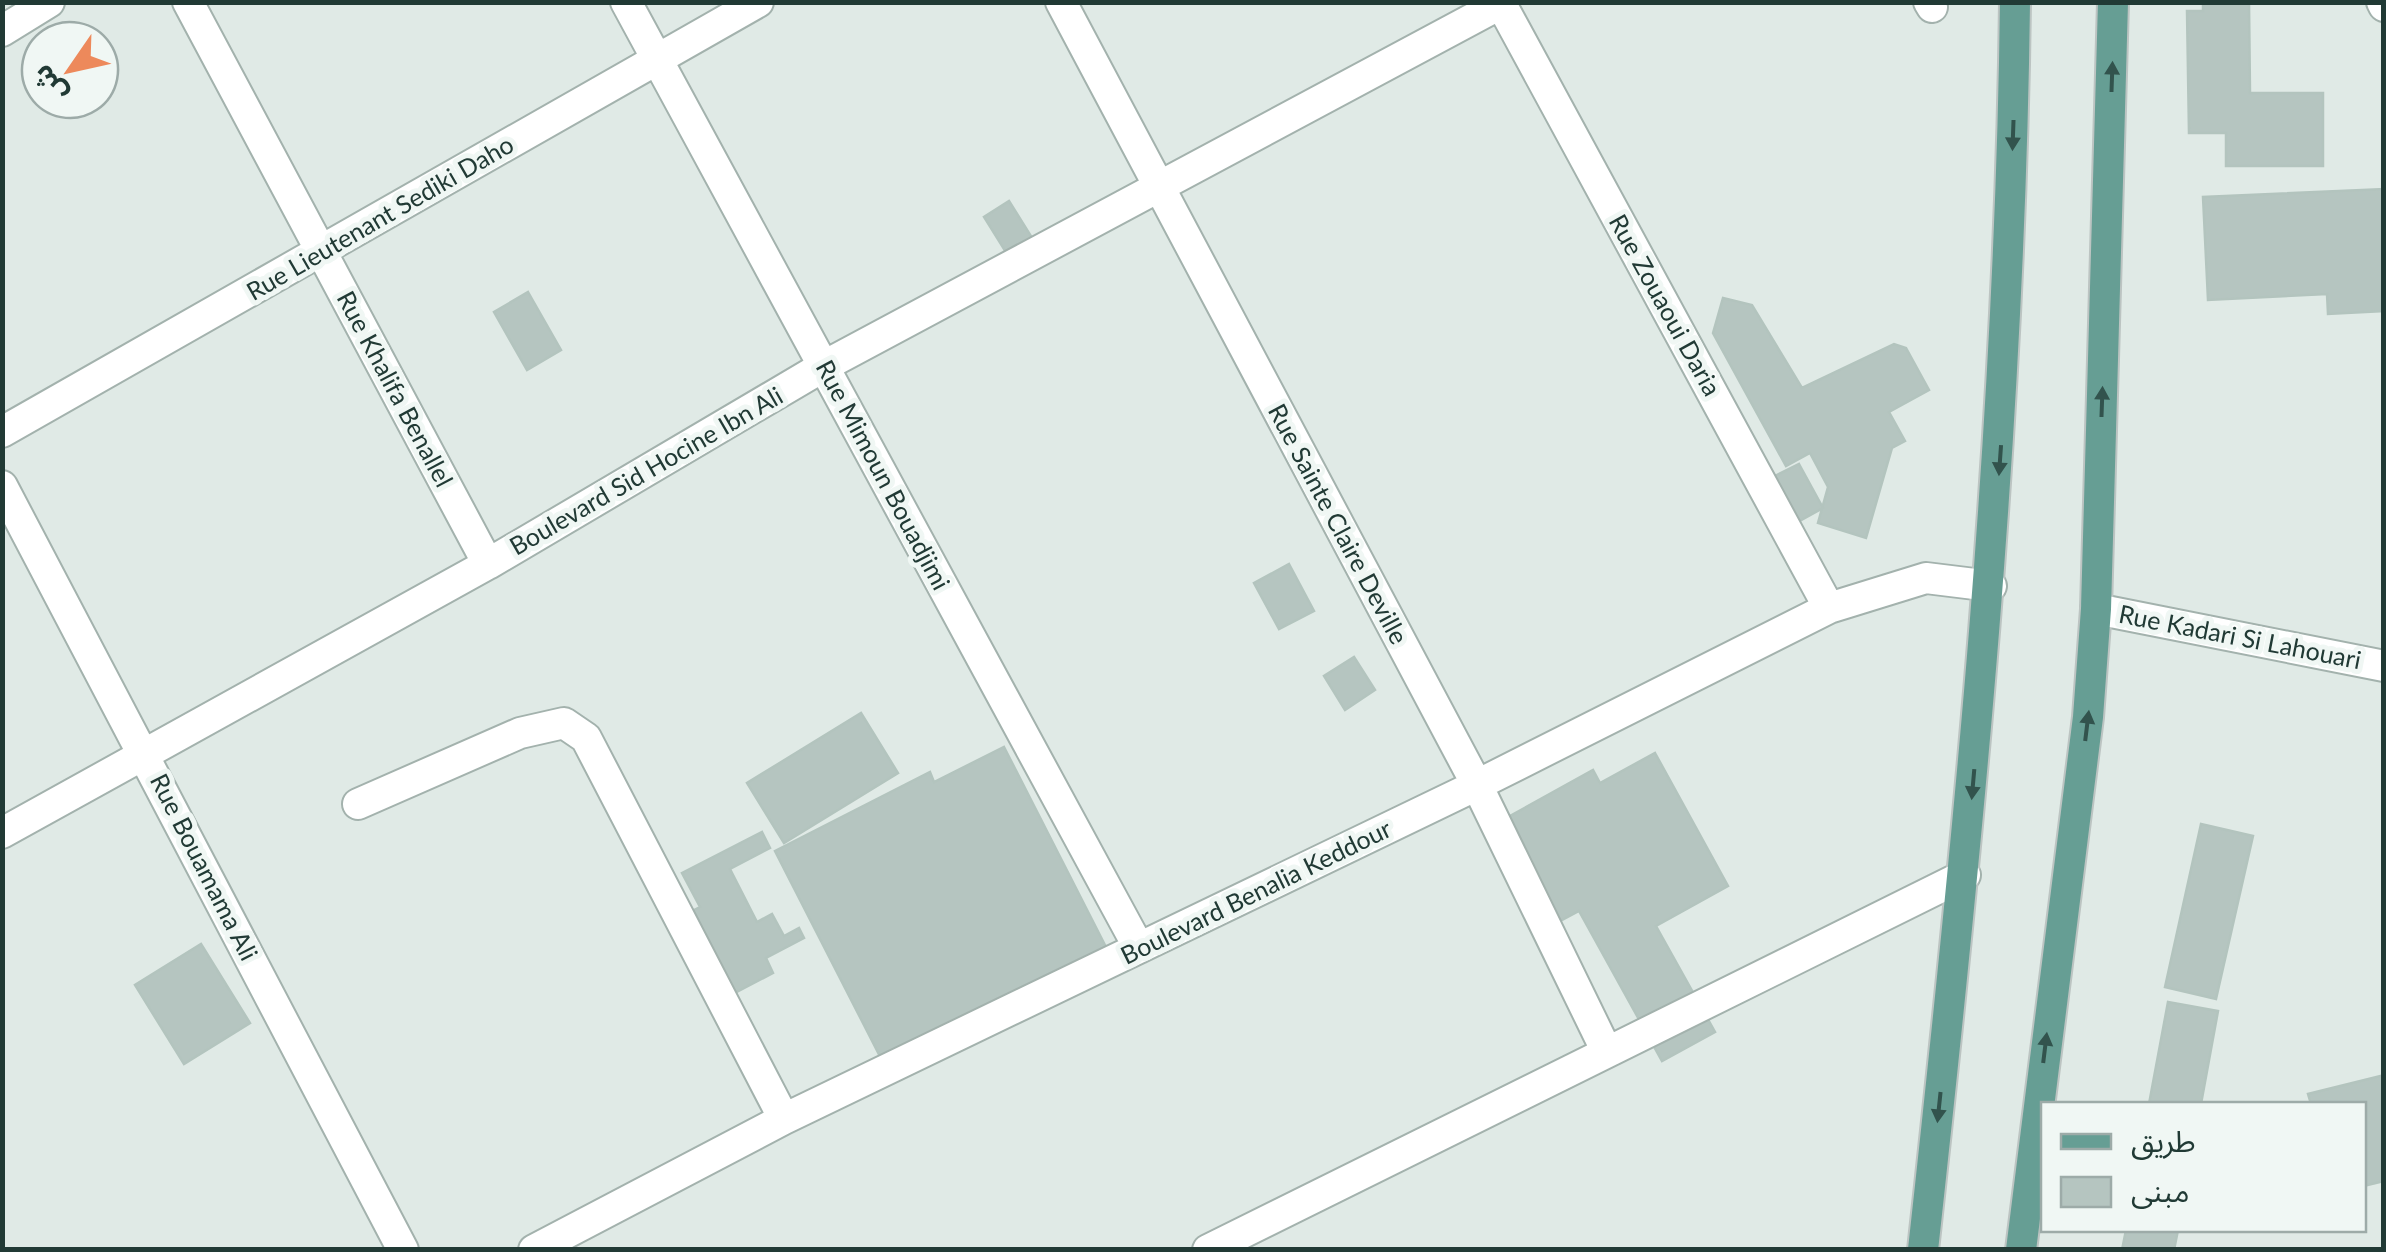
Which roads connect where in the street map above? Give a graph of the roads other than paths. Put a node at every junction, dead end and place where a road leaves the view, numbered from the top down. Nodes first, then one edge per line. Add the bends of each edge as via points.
1 (49, 2) edge
2 (188, 2) edge
3 (626, 2) edge
4 (758, 2) edge
5 (1061, 2) edge
6 (2015, 2) edge
7 (2114, 2) edge
8 (1502, 3) edge
9 (2, 31) edge
10 (657, 60) junction
11 (1159, 187) junction
12 (321, 251) junction
13 (824, 366) junction
14 (2, 432) edge
15 (2, 486) edge
16 (488, 564) junction
17 (1991, 586) junction
18 (1829, 608) junction
19 (2096, 609) junction
20 (2384, 666) edge
21 (144, 752) junction
22 (1477, 785) junction
23 (358, 804) dead end
24 (2, 833) edge
25 (1965, 875) junction
26 (1139, 948) junction
27 (1606, 1050) junction
28 (784, 1119) junction
29 (403, 1250) edge
30 (534, 1250) edge
31 (1208, 1250) edge
32 (1923, 1250) edge
33 (2021, 1250) edge

1 - 9 street
2 - 12 street, Rue Khalifa Benallel
3 - 10 street, Rue Mimoun Bouadjimi
4 - 10 street, Rue Lieutenant Sediki Daho
5 - 11 street, Rue Sainte Claire Deville
6 -> 17 main road
19 -> 7 main road
8 - 11 street, Boulevard Sid Hocine Ibn Ali
8 - 18 street, Rue Zouaoui Daria
10 - 12 street, Rue Lieutenant Sediki Daho
10 - 13 street, Rue Mimoun Bouadjimi
11 - 13 street, Boulevard Sid Hocine Ibn Ali
11 - 22 street, Rue Sainte Claire Deville
12 - 14 street, Rue Lieutenant Sediki Daho
12 - 16 street, Rue Khalifa Benallel
13 - 16 street, Boulevard Sid Hocine Ibn Ali
13 - 26 street, Rue Mimoun Bouadjimi
15 - 21 street, Rue Bouamama Ali
16 - 21 street, Boulevard Sid Hocine Ibn Ali
17 - 18 street, Boulevard Benalia Keddour via 1926,578
17 -> 25 main road
18 - 22 street, Boulevard Benalia Keddour
19 - 20 street, Rue Kadari Si Lahouari
33 -> 19 main road
21 - 24 street, Boulevard Sid Hocine Ibn Ali
21 - 29 street, Rue Bouamama Ali
22 - 26 street, Boulevard Benalia Keddour
22 - 27 street, Rue Sainte Claire Deville
23 - 28 street via 520,734 564,724 586,738
25 - 27 street
25 -> 32 main road
26 - 28 street, Boulevard Benalia Keddour
27 - 31 street
28 - 30 street, Boulevard Benalia Keddour

